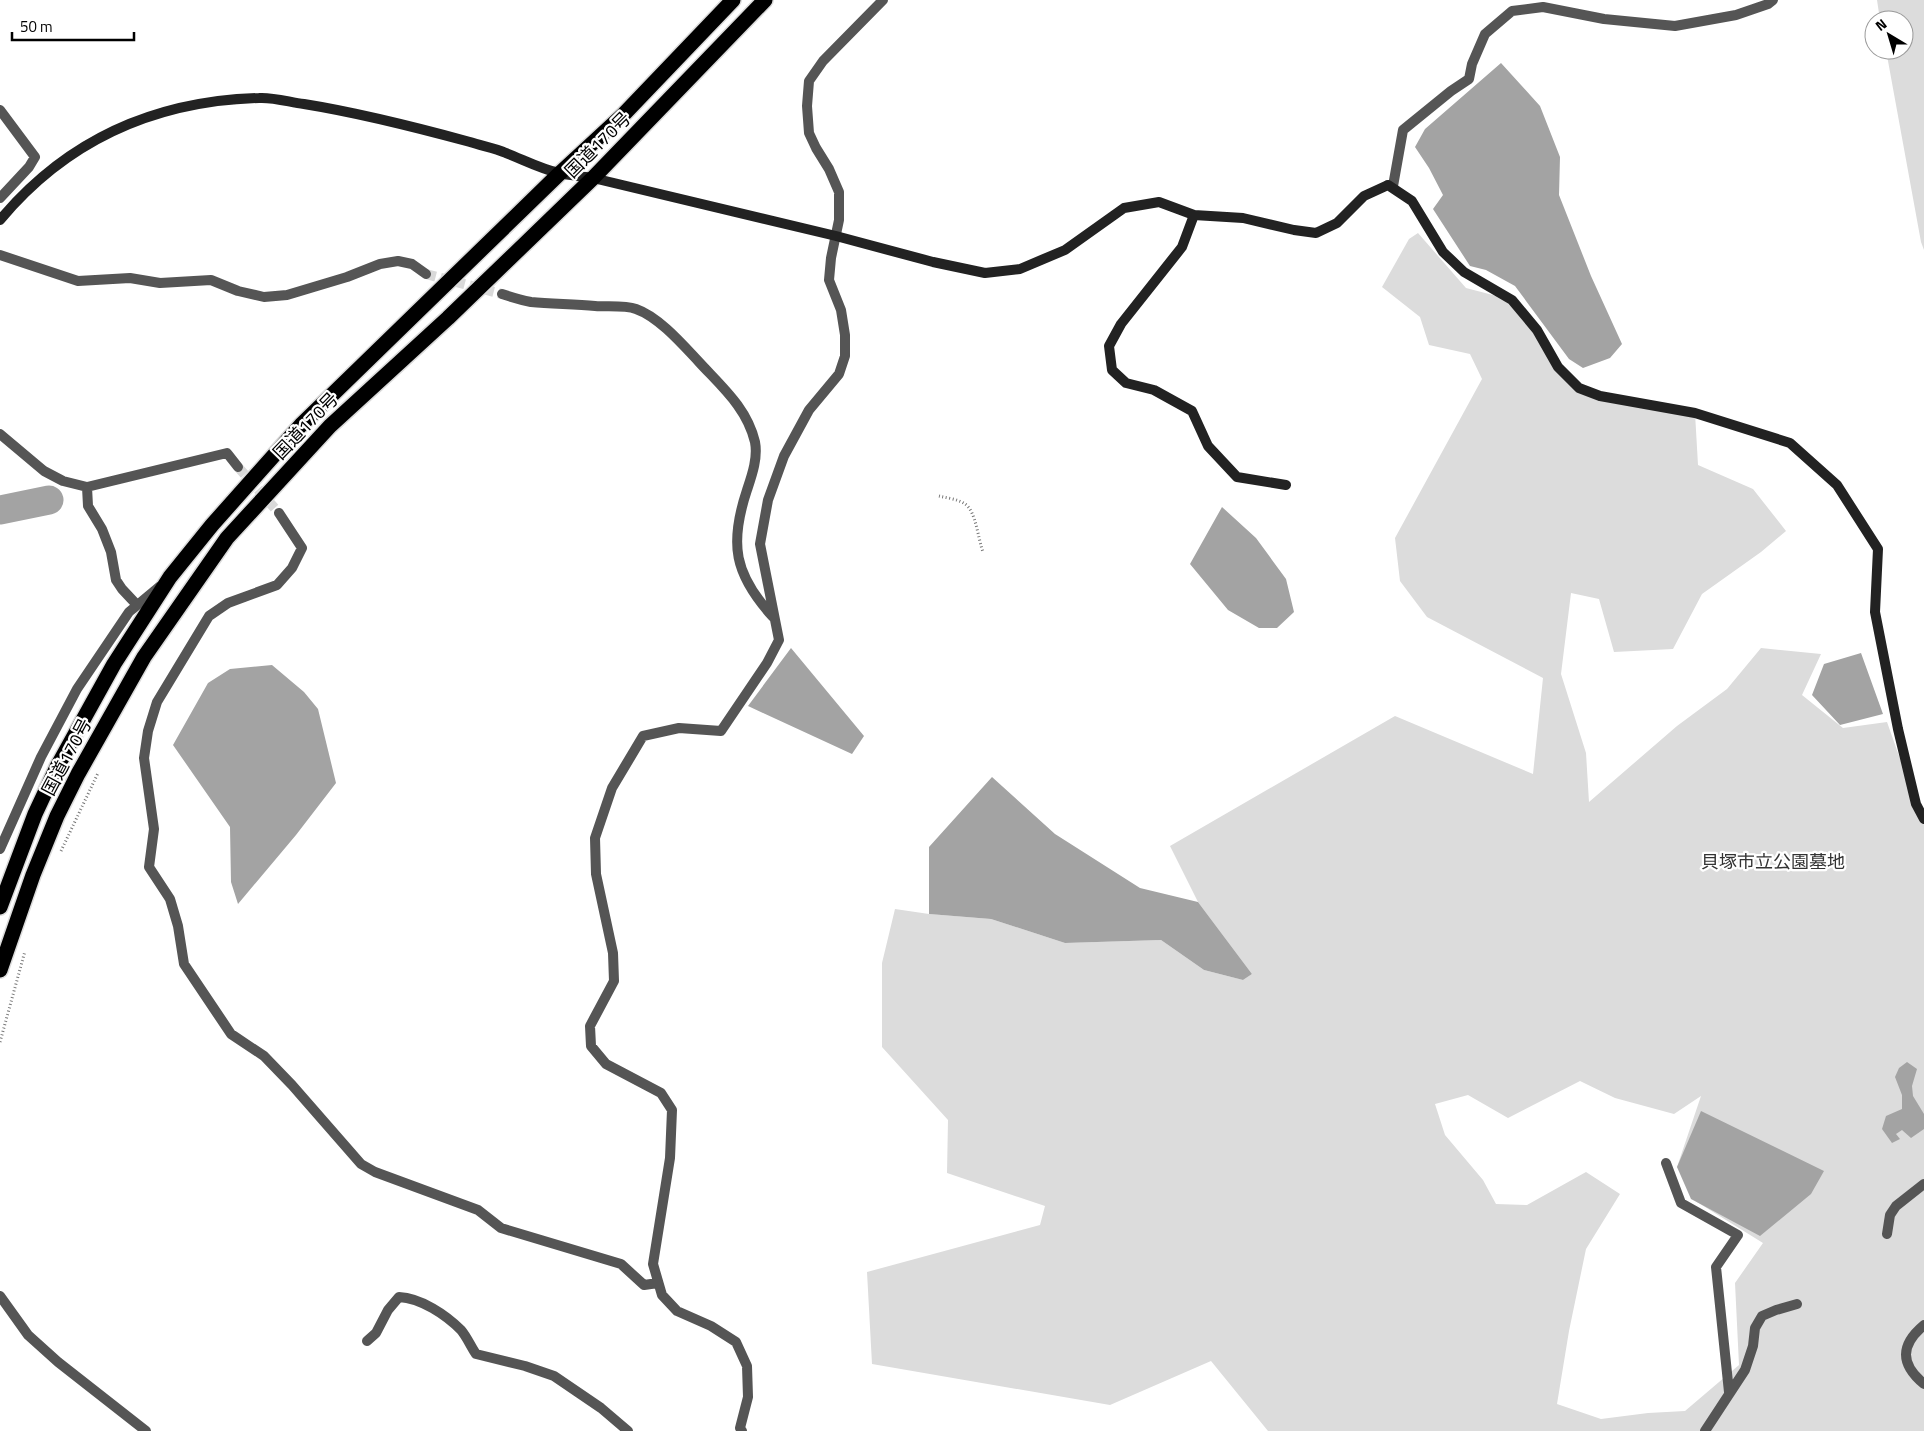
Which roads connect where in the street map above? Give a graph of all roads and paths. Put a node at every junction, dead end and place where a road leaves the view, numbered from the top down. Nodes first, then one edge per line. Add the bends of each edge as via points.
1 (733, 0) edge
2 (765, 0) edge
3 (883, 0) edge
4 (1773, 0) edge
5 (0, 110) edge
6 (560, 174) junction
7 (593, 178) junction
8 (1388, 186) junction
9 (0, 198) edge
10 (1194, 215) junction
11 (0, 220) edge
12 (836, 236) junction
13 (0, 255) edge
14 (426, 274) tunnel mouth
15 (502, 294) tunnel mouth
16 (0, 434) edge
17 (238, 467) tunnel mouth
18 (1286, 485) dead end
19 (87, 488) junction
20 (939, 496) dead end
21 (279, 513) tunnel mouth
22 (983, 552) dead end
23 (170, 577) junction
24 (137, 605) junction
25 (775, 619) junction
26 (100, 768) dead end
27 (1924, 819) edge
28 (0, 849) edge
29 (59, 857) dead end
30 (0, 907) edge
31 (27, 942) dead end
32 (0, 970) edge
33 (0, 1042) edge
34 (1666, 1163) dead end
35 (1924, 1184) edge
36 (1887, 1234) dead end
37 (658, 1283) junction
38 (0, 1296) edge
39 (1797, 1304) dead end
40 (1924, 1325) edge
41 (367, 1341) dead end
42 (1924, 1384) edge
43 (1729, 1392) junction
44 (146, 1431) edge
45 (628, 1431) edge
46 (742, 1431) edge
47 (1705, 1431) edge

1 - 6 highway, 国道170号 via 624,114
2 - 7 highway, 国道170号
3 - 12 street via 823,61 809,81 809,133 839,192
4 - 8 street via 1736,15 1675,26 1604,19 1544,6 1512,11 1486,34 1469,79 1403,130 1393,186
5 - 9 street via 35,157
6 - 7 street
6 - 11 street via 503,152 332,108 261,98 242,99 150,115 97,138 45,176
6 - 23 highway, 国道170号 via 301,425 212,524
7 - 12 street
7 - 32 highway, 国道170号 via 330,426 227,538 144,656 78,774 33,875
8 - 10 street via 1364,196 1337,223 1316,233 1243,218
8 - 27 street via 1412,201 1443,252 1464,272 1512,300 1537,330 1558,367 1579,388 1600,396 1696,413 1790,443 1837,485 1878,549 1875,612 1898,729 1916,804
10 - 12 street via 1158,202 1124,208 1065,250 1020,269 985,273
10 - 18 street via 1182,247 1121,324 1109,346 1112,370 1126,383 1154,390 1192,411 1208,446 1237,477
12 - 25 street via 830,280 845,335 845,356 838,374 809,410 784,456 768,500 760,544
13 - 14 street via 78,281 130,278 160,283 211,280 264,297 287,294 398,261 412,264
15 - 25 street via 530,302 635,308 652,317 738,404 749,423 755,444 754,468 740,509 737,552 744,579
16 - 19 street via 44,470 63,481
17 - 19 street via 227,453
19 - 24 street via 88,506 111,552 116,580
20 - 22 path via 967,505 972,511
21 - 37 street via 302,548 292,568 277,585 228,603 209,616 157,702 148,731 144,758 154,829 150,867 170,899 184,964 231,1034 264,1056 361,1164 478,1210 501,1228 621,1264 644,1285
23 - 24 street
23 - 30 highway, 国道170号 via 114,664 57,767 35,814
24 - 28 street via 77,689 41,756
25 - 37 street via 779,640 721,731 679,728 643,736 612,788 595,838 596,874 613,953 614,981 590,1026 591,1046 606,1064 661,1094 672,1110 670,1158 653,1264
26 - 29 path
31 - 33 path
34 - 43 street via 1681,1203 1738,1235 1716,1267
35 - 36 street via 1896,1206 1890,1215
37 - 46 street via 662,1295 677,1311 711,1326 736,1342 747,1366 748,1397
38 - 44 street via 28,1335
39 - 43 street via 1762,1316 1755,1328 1745,1370
40 - 42 street via 1913,1334 1906,1347 1906,1359 1913,1374
41 - 45 street via 376,1333 399,1297 409,1298 428,1306 462,1331 476,1354 554,1376
43 - 47 street

